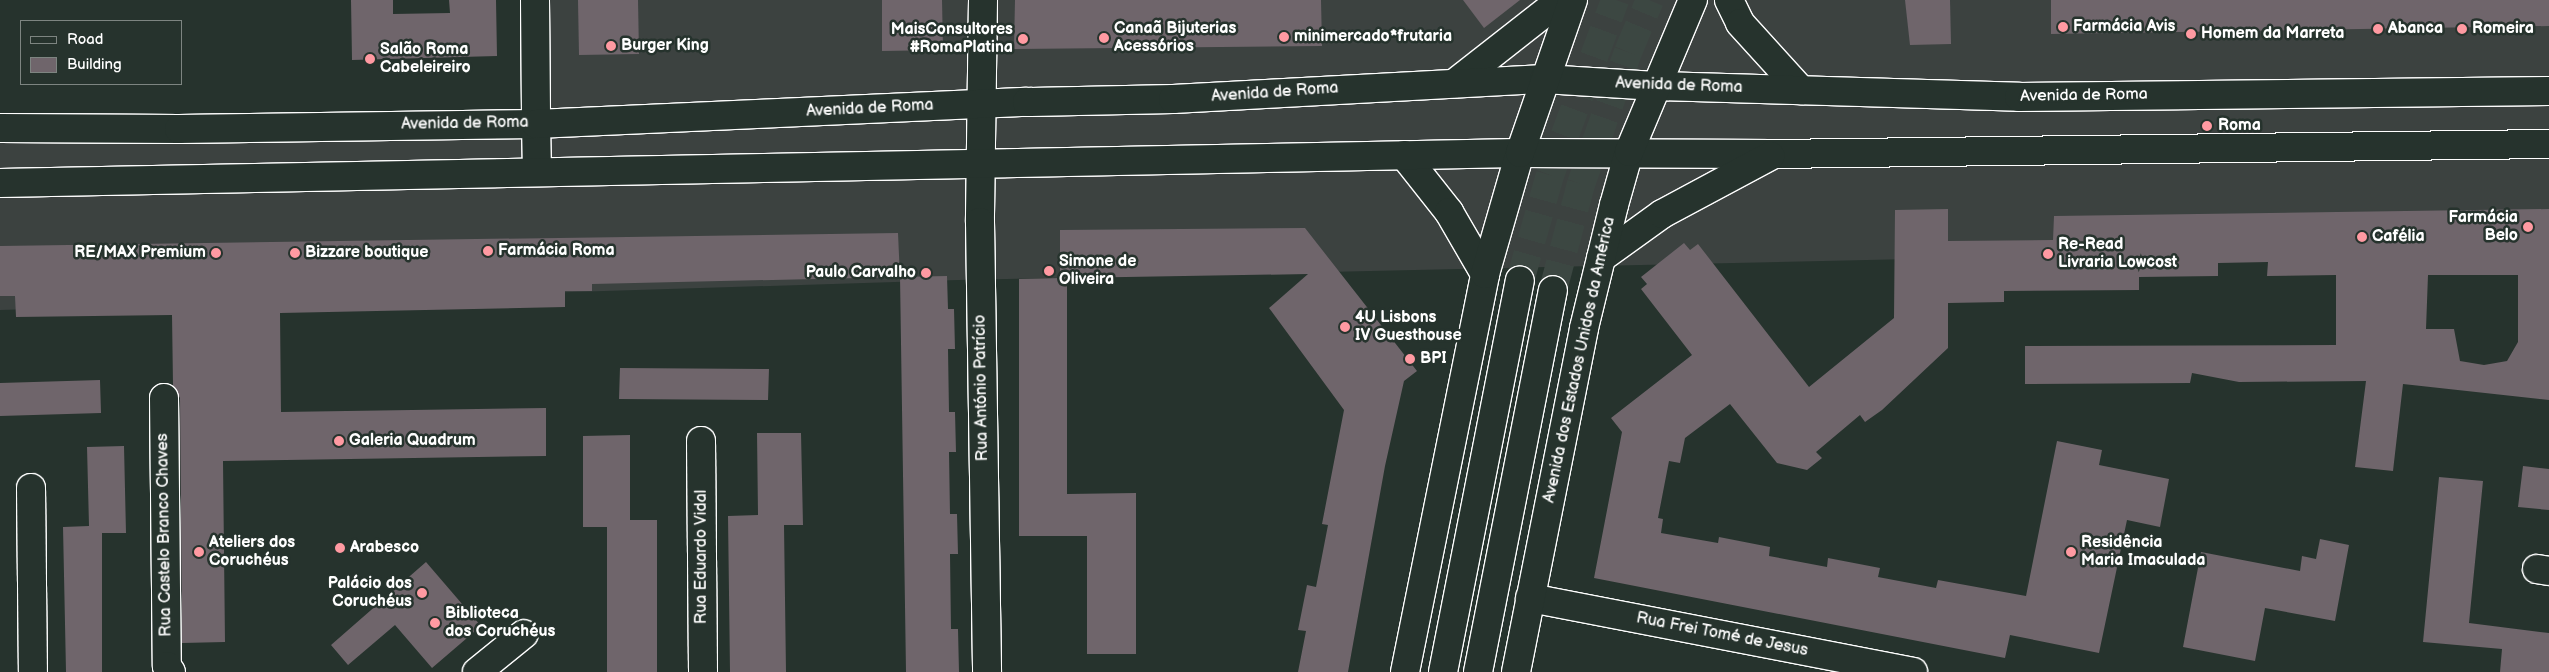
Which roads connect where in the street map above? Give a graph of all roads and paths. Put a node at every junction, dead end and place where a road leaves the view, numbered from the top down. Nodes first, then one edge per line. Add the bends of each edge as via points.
1 (535, 0) edge
2 (983, 0) edge
3 (1560, 0) edge
4 (1573, 0) edge
5 (1693, 0) edge
6 (1729, 0) edge
7 (1544, 79) junction
8 (1455, 83) junction
9 (1656, 86) junction
10 (1801, 90) junction
11 (2549, 91) edge
12 (981, 104) junction
13 (536, 124) junction
14 (0, 128) edge
15 (2549, 144) edge
16 (1629, 152) junction
17 (1520, 153) junction
18 (1773, 154) junction
19 (1404, 155) junction
20 (980, 163) junction
21 (537, 171) junction
22 (0, 184) edge
23 (1601, 258) junction
24 (1485, 274) junction
25 (1520, 281) tunnel mouth
26 (1553, 290) tunnel mouth
27 (164, 398) dead end
28 (701, 442) dead end
29 (31, 488) dead end
30 (1530, 598) junction
31 (524, 634) dead end
32 (33, 672) edge
33 (170, 672) edge
34 (477, 672) edge
35 (703, 672) edge
36 (987, 672) edge
37 (1405, 672) edge
38 (1443, 672) edge
39 (1478, 672) edge
40 (1516, 672) edge
41 (1913, 672) edge

1 - 13 main road
2 - 12 main road, Rua António Patrício
3 - 8 main road
4 - 7 main road
5 - 9 main road, Avenida dos Estados Unidos da América
6 - 10 main road via 1740,23
7 - 8 main road, Avenida de Roma
7 - 9 main road, Avenida de Roma
7 - 17 main road
8 - 12 main road, Avenida de Roma via 1173,99
9 - 10 main road, Avenida de Roma
9 - 16 main road, Avenida dos Estados Unidos da América
10 - 11 main road, Avenida de Roma via 2019,97
12 - 13 main road, Avenida de Roma
12 - 20 main road, Rua António Patrício
13 - 14 main road, Avenida de Roma
13 - 21 main road
15 - 18 main road
16 - 17 main road
16 - 18 main road
16 - 23 main road, Avenida dos Estados Unidos da América
17 - 19 main road
17 - 24 main road
18 - 23 main road via 1662,214
19 - 20 main road
19 - 24 main road via 1449,212
20 - 21 main road
20 - 36 main road, Rua António Patrício
21 - 22 main road
23 - 30 main road, Avenida dos Estados Unidos da América
24 - 37 main road
25 - 38 main road
26 - 39 main road
27 - 33 main road, Rua Castelo Branco Chaves via 167,666
28 - 35 main road, Rua Eduardo Vidal
29 - 32 main road
30 - 40 main road, Avenida dos Estados Unidos da América
30 - 41 main road, Rua Frei Tomé de Jesus
31 - 34 main road

